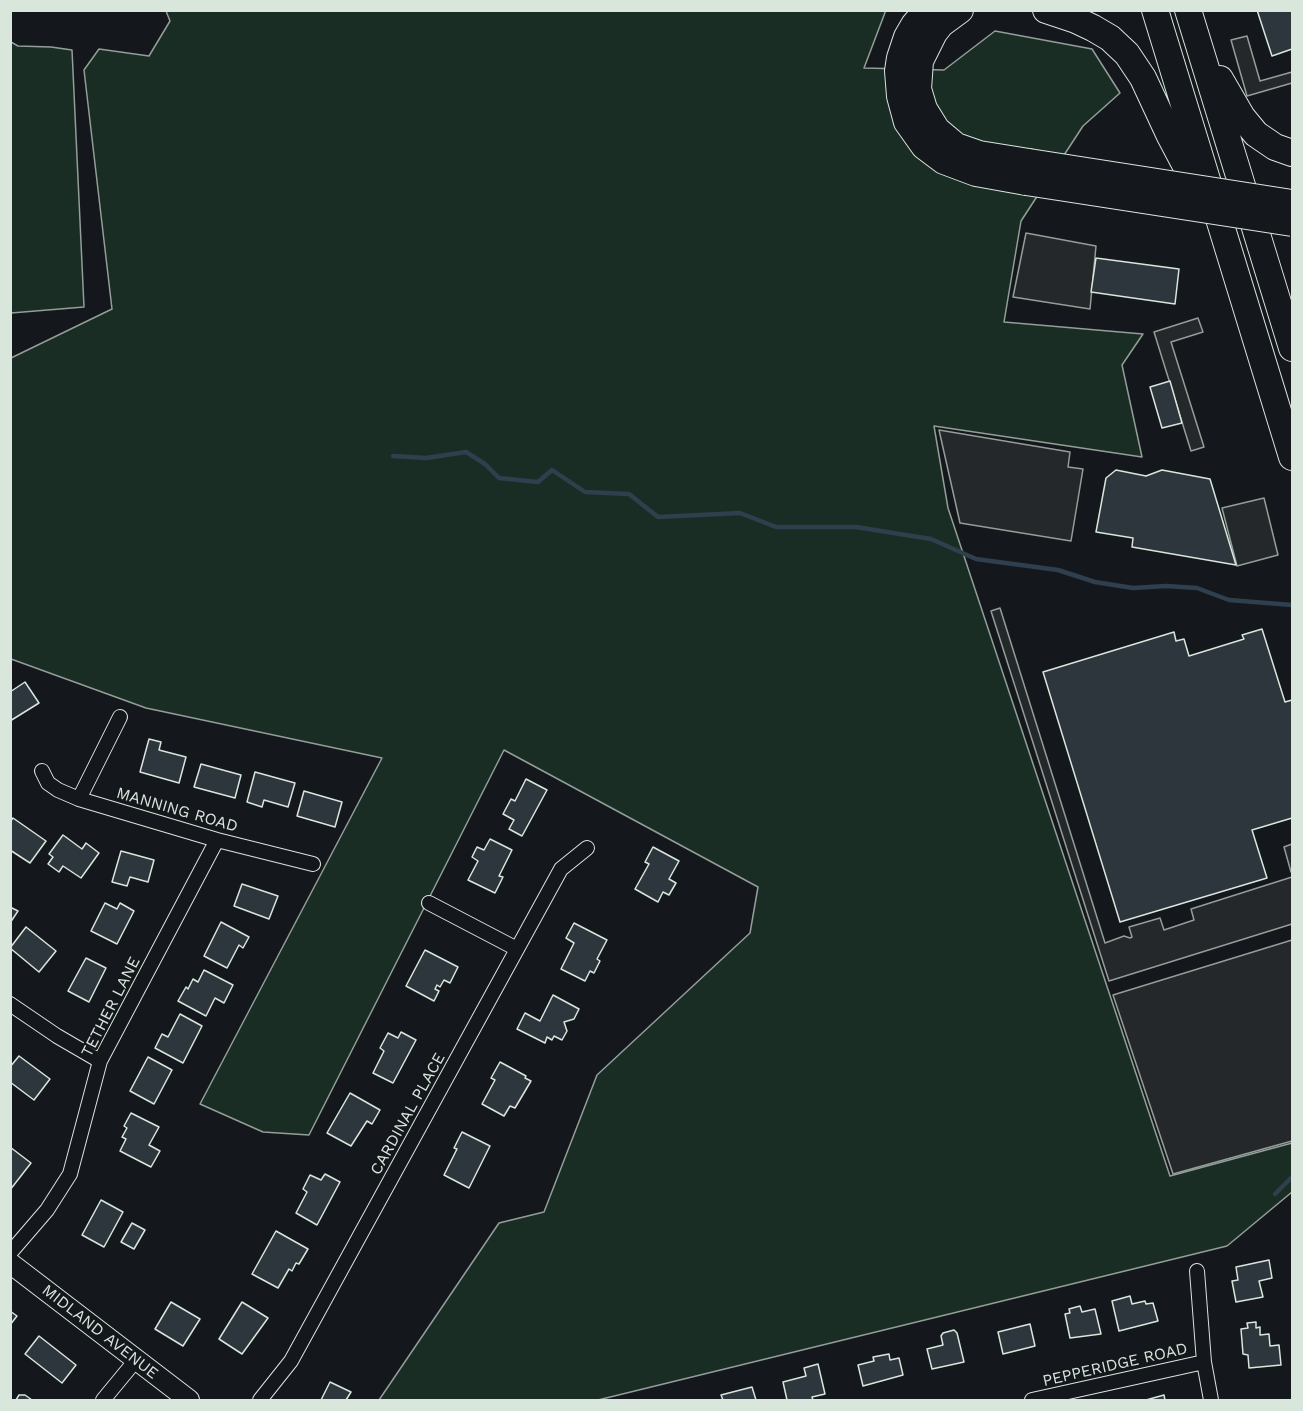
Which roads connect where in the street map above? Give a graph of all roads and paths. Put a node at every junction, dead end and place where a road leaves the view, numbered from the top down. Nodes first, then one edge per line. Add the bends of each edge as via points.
1 (927, 10) edge
2 (960, 10) edge
3 (1046, 10) edge
4 (1155, 10) edge
5 (1188, 10) edge
6 (1197, 38) junction
7 (1293, 153) edge
8 (1027, 172) junction
9 (1293, 203) edge
10 (1293, 223) edge
11 (1223, 232) junction
12 (1293, 348) edge
13 (1293, 457) edge
14 (120, 717) dead end
15 (42, 771) dead end
16 (79, 799) junction
17 (217, 840) junction
18 (587, 848) dead end
19 (313, 864) dead end
20 (429, 903) dead end
21 (517, 949) junction
22 (10, 1004) edge
23 (100, 1061) junction
24 (10, 1253) edge
25 (10, 1263) edge
26 (1197, 1271) dead end
27 (136, 1360) junction
28 (1204, 1362) junction
29 (103, 1401) edge
30 (189, 1401) edge
31 (260, 1401) edge
32 (1032, 1401) edge
33 (1211, 1401) edge

1 - 8 highway via 907,37 898,71 902,109 911,129 933,154 954,166 976,173
2 - 8 highway via 941,24 920,61 918,89 924,109 937,130 956,146
3 - 11 highway via 1093,28 1127,54
4 - 11 highway
5 - 6 highway
6 - 7 highway via 1248,126 1266,142
6 - 12 highway
8 - 9 highway, bridge
8 - 10 highway, bridge
11 - 13 highway
14 - 16 street
15 - 16 street, MANNING ROAD via 48,783
16 - 17 street, MANNING ROAD
17 - 19 street, MANNING ROAD
17 - 23 street, TETHER LANE
18 - 21 street, CARDINAL PLACE via 561,869
20 - 21 street
21 - 31 street, CARDINAL PLACE via 291,1361
22 - 23 street
23 - 24 street, TETHER LANE via 70,1174 47,1210
25 - 27 street, MIDLAND AVENUE
26 - 28 street
27 - 29 street
27 - 30 street, MIDLAND AVENUE
28 - 32 street, PEPPERIDGE ROAD
28 - 33 street

